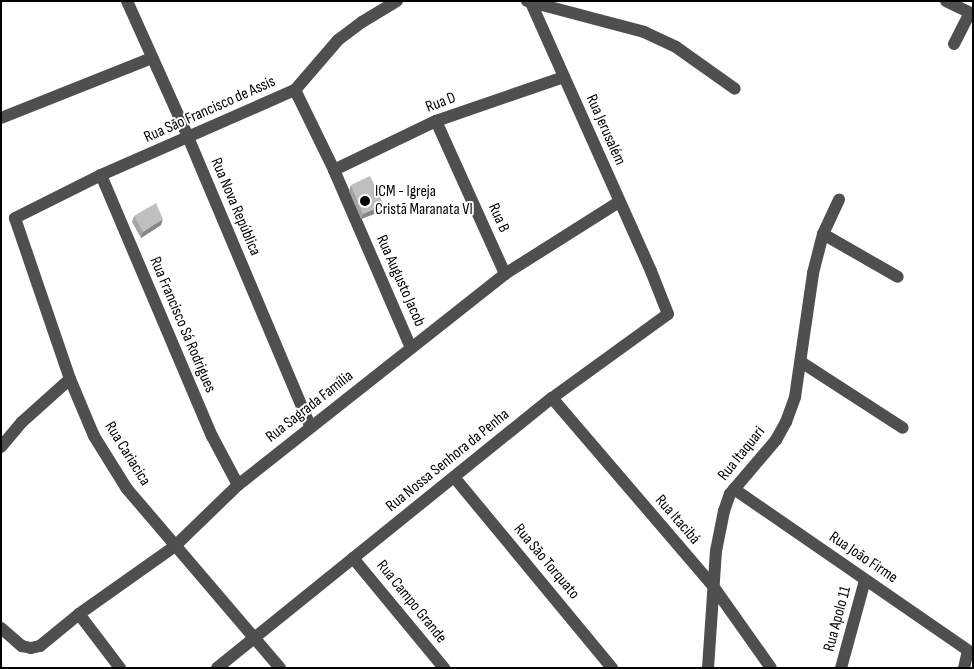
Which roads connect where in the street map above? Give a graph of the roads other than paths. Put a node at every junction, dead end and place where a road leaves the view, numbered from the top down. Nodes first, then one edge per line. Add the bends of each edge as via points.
1 (127, 1) edge
2 (397, 1) edge
3 (946, 1) edge
4 (529, 2) edge
5 (971, 13) edge
6 (954, 44) dead end
7 (152, 58) junction
8 (564, 77) junction
9 (735, 89) dead end
10 (295, 90) junction
11 (1, 118) edge
12 (436, 121) junction
13 (188, 137) junction
14 (334, 170) junction
15 (101, 175) junction
16 (839, 199) dead end
17 (619, 202) junction
18 (15, 218) joint
19 (823, 234) junction
20 (651, 271) joint
21 (505, 274) junction
22 (898, 277) dead end
23 (411, 348) junction
24 (801, 362) junction
25 (70, 379) junction
26 (552, 398) junction
27 (310, 426) junction
28 (903, 428) dead end
29 (1, 447) edge
30 (454, 477) junction
31 (238, 485) junction
32 (734, 489) junction
33 (175, 546) junction
34 (354, 558) junction
35 (865, 580) junction
36 (713, 586) junction
37 (79, 614) junction
38 (1, 628) edge
39 (254, 636) junction
40 (970, 653) edge
41 (120, 668) edge
42 (217, 668) edge
43 (280, 668) edge
44 (444, 668) edge
45 (612, 668) edge
46 (708, 668) edge
47 (771, 668) edge
48 (841, 668) edge
49 (964, 668) edge

1 - 7 street, Rua Nova República
2 - 10 street, Rua São Francisco de Assis via 338,40
3 - 5 street
4 - 8 street, Rua Jerusalém
4 - 9 street via 644,32 676,47
5 - 6 street
7 - 11 street
7 - 13 street, Rua Nova República
8 - 12 street, Rua D
8 - 17 street, Rua Jerusalém
10 - 13 street, Rua São Francisco de Assis
10 - 14 street, Rua Augusto Jacob
12 - 14 street, Rua D
12 - 21 street, Rua B
13 - 15 street, Rua São Francisco de Assis
13 - 27 street, Rua Nova República
14 - 23 street, Rua Augusto Jacob
15 - 18 street, Rua São Francisco de Assis
15 - 31 street, Rua Francisco Sá Rodrigues via 212,436
16 - 19 street, Rua Itaquari
17 - 20 street, Rua Jerusalém
17 - 21 street, Rua Sagrada Família
18 - 25 street, Rua Cariacica
19 - 22 street
19 - 24 street, Rua Itaquari via 811,281
20 - 26 street, Rua Nossa Senhora da Penha via 668,314
21 - 23 street, Rua Sagrada Família
23 - 27 street, Rua Sagrada Família
24 - 28 street
24 - 32 street, Rua Itaquari via 795,397 786,422 776,440
25 - 29 street via 22,422
25 - 33 street, Rua Cariacica via 94,436 127,489
26 - 30 street, Rua Nossa Senhora da Penha
26 - 36 street, Rua Itacibá
27 - 31 street, Rua Sagrada Família
30 - 34 street, Rua Nossa Senhora da Penha
30 - 45 street, Rua São Torquato
31 - 33 street, Rua Sagrada Família
32 - 35 street, Rua João Firme
32 - 36 street, Rua Itaquari via 724,511
33 - 37 street, Rua Sagrada Família
33 - 39 street, Rua Cariacica
34 - 39 street, Rua Nossa Senhora da Penha
34 - 44 street, Rua Campo Grande
35 - 40 street, Rua João Firme
35 - 48 street, Rua Apolo 11
36 - 46 street, Rua Itaquari
36 - 47 street, Rua Itacibá
37 - 38 street, Rua Sagrada Família via 40,646 31,648 22,646
37 - 41 street
39 - 42 street, Rua Nossa Senhora da Penha
39 - 43 street, Rua Cariacica
40 - 49 street

